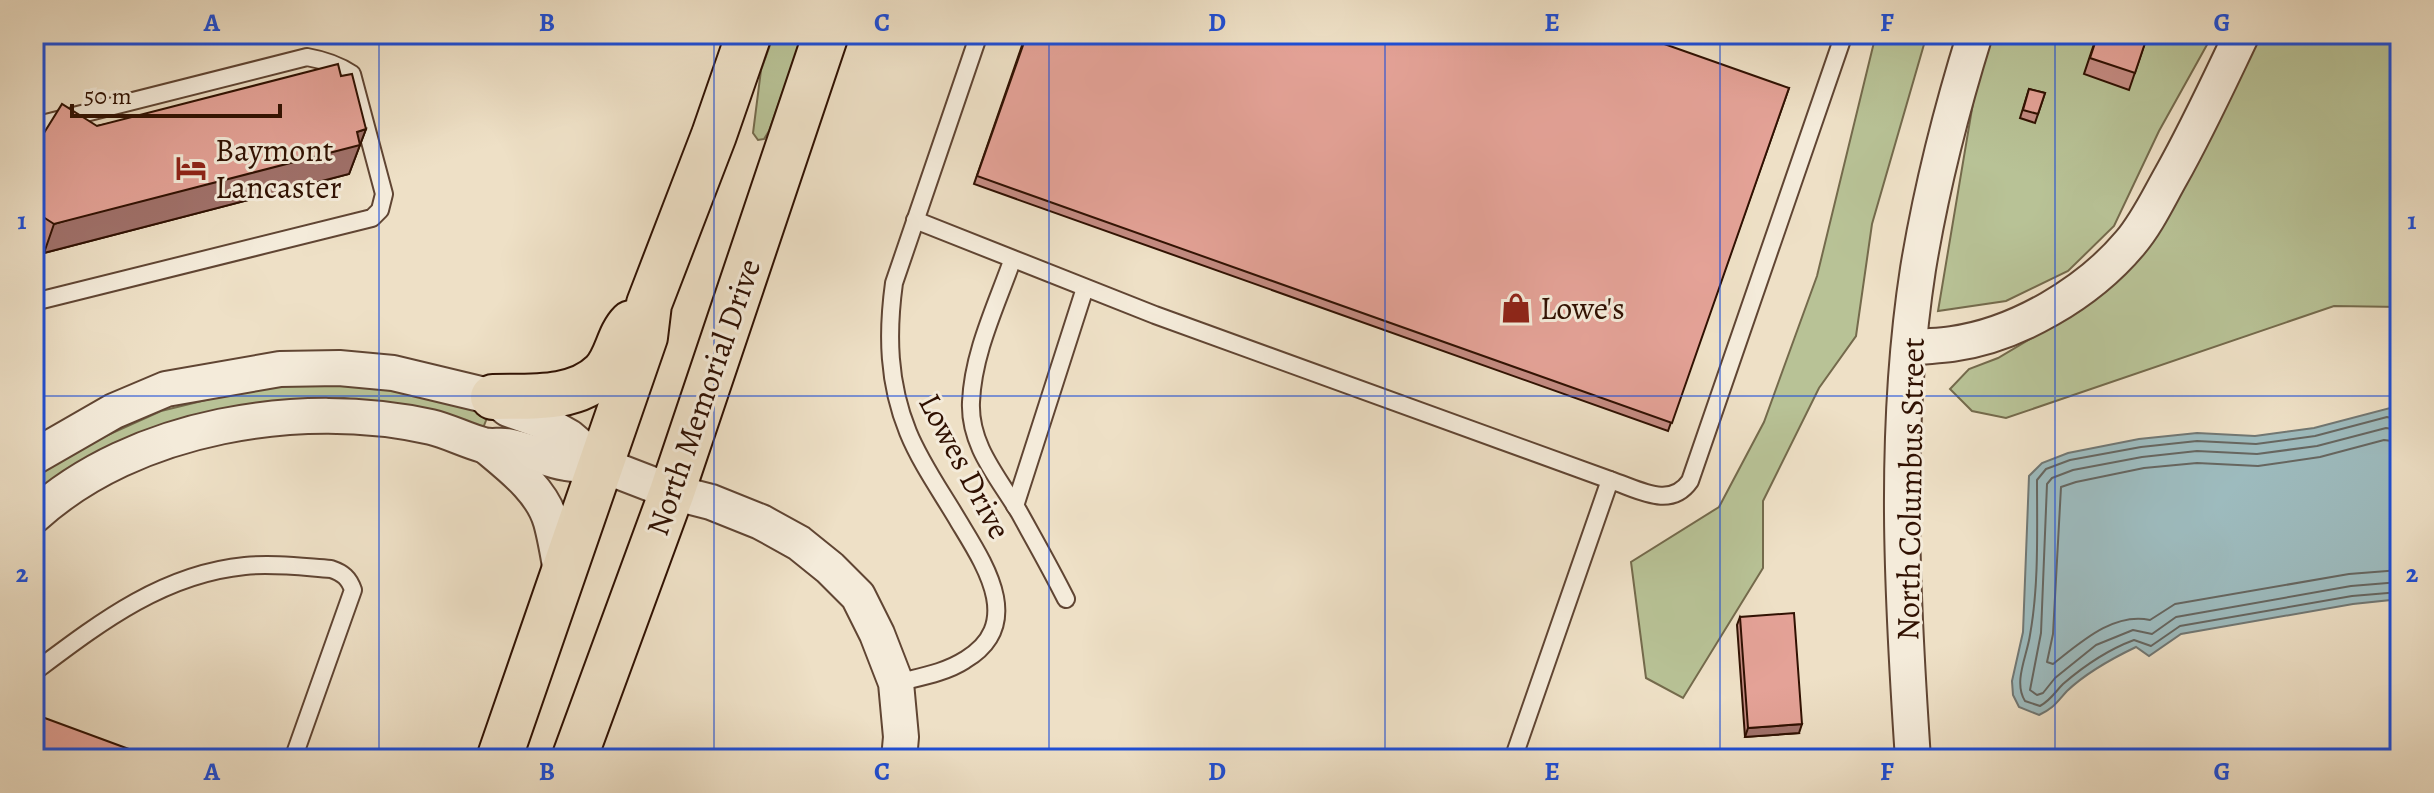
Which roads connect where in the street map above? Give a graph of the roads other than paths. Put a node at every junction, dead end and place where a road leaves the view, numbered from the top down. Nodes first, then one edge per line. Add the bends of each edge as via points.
1 (749, 34) edge
2 (826, 34) edge
3 (979, 34) edge
4 (1844, 34) edge
5 (1975, 34) edge
6 (2242, 34) edge
7 (34, 126) edge
8 (915, 220) junction
9 (1012, 261) junction
10 (1085, 288) junction
11 (34, 302) edge
12 (649, 304) junction
13 (1910, 348) junction
14 (493, 397) junction
15 (486, 446) junction
16 (34, 457) edge
17 (602, 465) junction
18 (1610, 480) junction
19 (672, 492) junction
20 (1015, 506) junction
21 (34, 516) edge
22 (562, 578) junction
23 (1066, 599) dead end
24 (34, 672) edge
25 (896, 683) junction
26 (293, 759) edge
27 (499, 759) edge
28 (574, 759) edge
29 (899, 759) edge
30 (1513, 759) edge
31 (1913, 759) edge

1 - 12 main road
2 - 19 main road, North Memorial Drive
3 - 8 lane, Lowes Drive
4 - 18 lane via 1690,481 1673,497
5 - 13 street, North Columbus Street via 1936,175
6 - 13 street via 2148,219 2099,274 2030,319 1992,334
7 - 11 lane via 307,57 322,59 352,74 384,194 372,218
8 - 9 lane
8 - 25 lane, Lowes Drive via 894,283 890,318 896,396 922,459 988,571 997,604 989,638 968,659
9 - 10 lane
9 - 20 lane via 976,362 971,403 981,453
10 - 18 lane
10 - 20 lane
12 - 14 main road via 626,327 613,358 594,379 542,397
12 - 17 main road via 645,337
13 - 31 street, North Columbus Street via 1903,520
14 - 16 street via 393,373 280,369 166,389 114,411
14 - 17 street via 569,437
15 - 17 street via 507,446 564,463
15 - 21 street via 432,428 379,419 309,416 232,425 164,442 110,466 72,485
15 - 22 street via 540,499 551,520
17 - 19 street
17 - 22 main road
18 - 30 lane
19 - 25 street via 761,522 830,568 858,596
19 - 28 main road, North Memorial Drive
20 - 23 lane
22 - 27 main road
24 - 26 lane via 107,617 149,593 193,577 245,566 343,573 353,590
25 - 29 street

